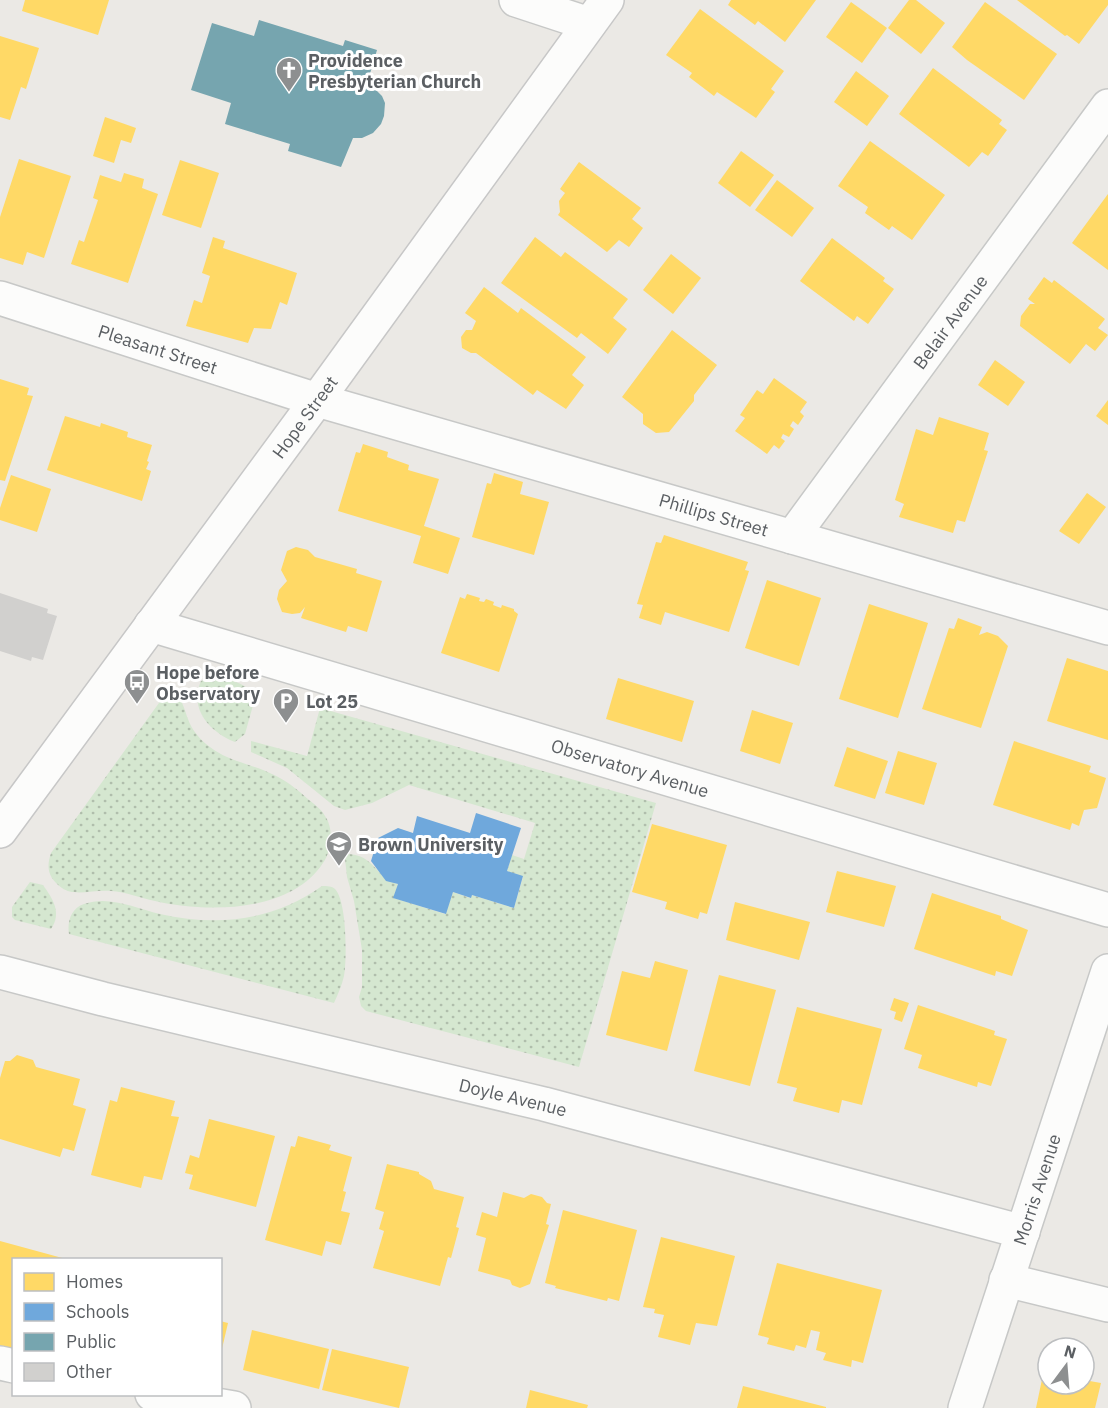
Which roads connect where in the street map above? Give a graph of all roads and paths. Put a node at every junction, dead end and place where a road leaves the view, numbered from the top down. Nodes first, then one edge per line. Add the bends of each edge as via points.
1 (516, 0) edge
2 (598, 12) edge
3 (1108, 106) edge
4 (0, 298) edge
5 (317, 400) junction
6 (792, 537) junction
7 (151, 625) junction
8 (1108, 628) edge
9 (0, 831) edge
10 (1108, 910) edge
11 (1108, 971) edge
12 (0, 972) edge
13 (1023, 1232) junction
14 (1006, 1280) junction
15 (1108, 1305) edge
16 (158, 1396) edge
17 (234, 1408) edge
18 (965, 1408) edge

1 - 2 street
2 - 5 street, Hope Street
3 - 6 street, Belair Avenue
4 - 5 street, Pleasant Street
5 - 6 street, Phillips Street
5 - 7 street, Hope Street
6 - 8 street, Phillips Street
7 - 9 street, Hope Street
7 - 10 street, Observatory Avenue
11 - 13 street, Morris Avenue
12 - 13 street, Doyle Avenue via 544,1104
13 - 14 street, Morris Avenue
14 - 15 street
14 - 18 street, Morris Avenue
16 - 17 street

